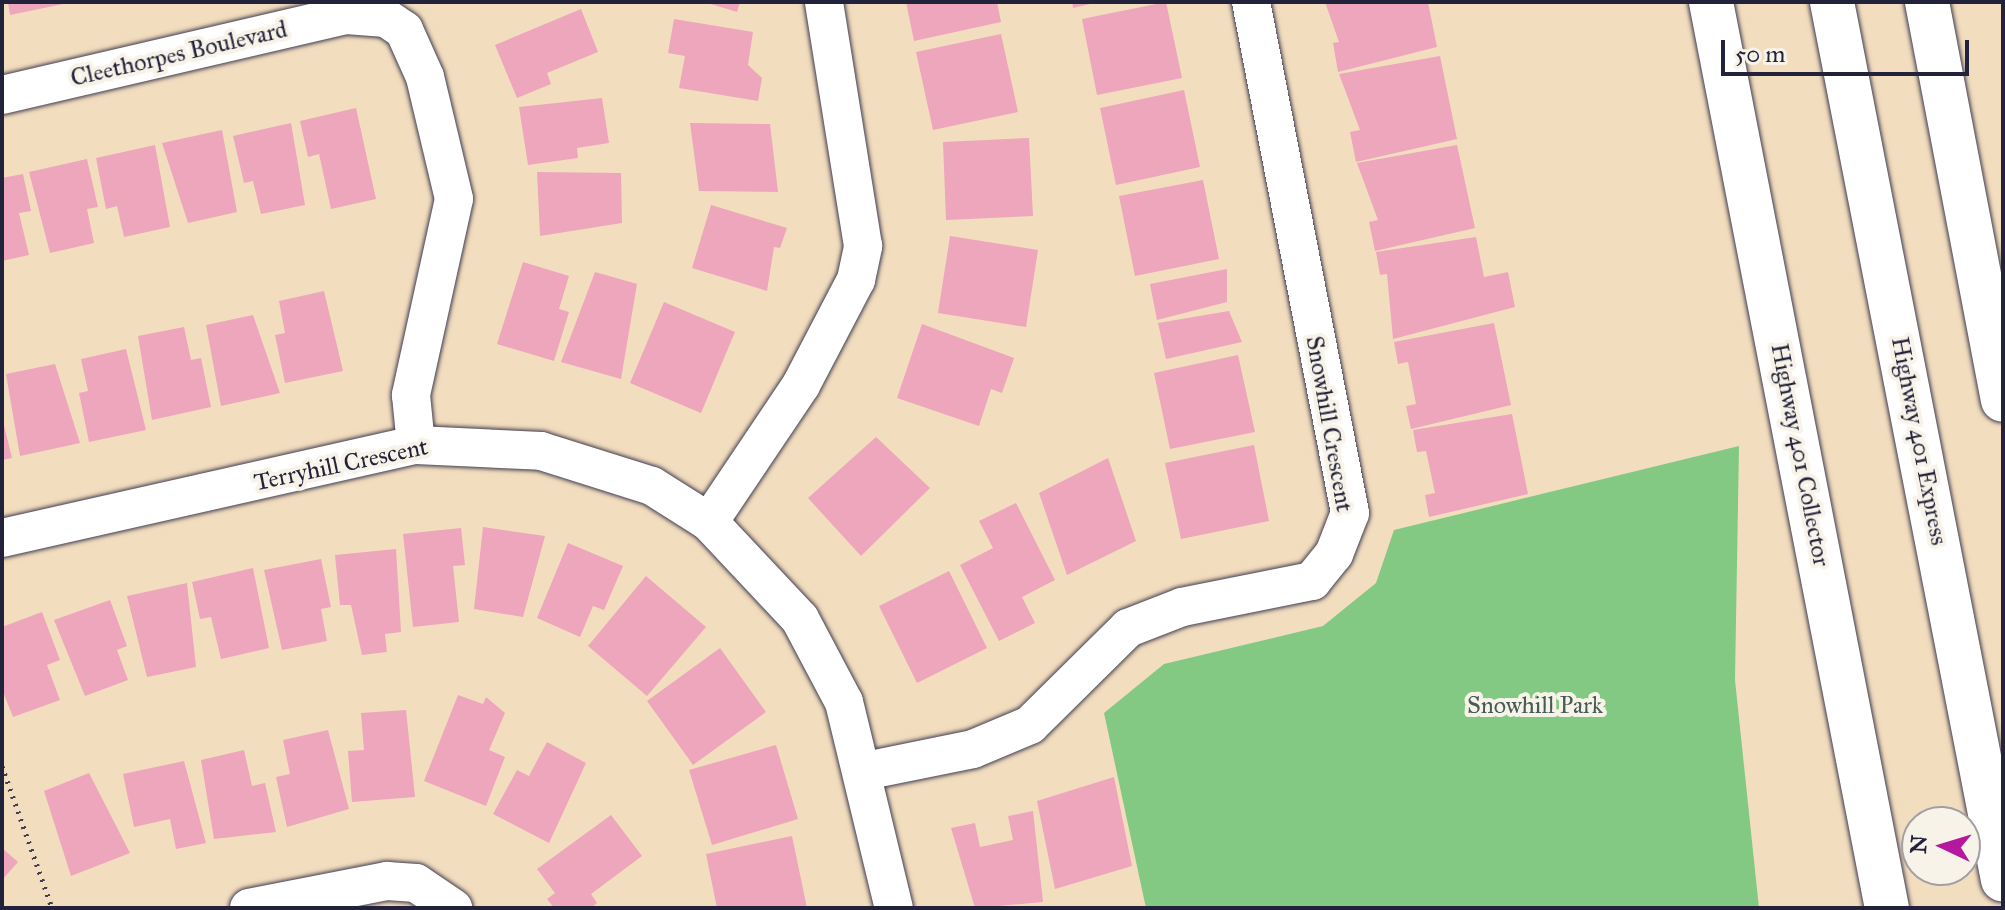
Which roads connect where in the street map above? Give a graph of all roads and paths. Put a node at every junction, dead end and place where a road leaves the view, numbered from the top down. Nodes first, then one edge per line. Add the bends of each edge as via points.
1 (824, 2) edge
2 (1251, 2) edge
3 (1711, 2) edge
4 (1832, 2) edge
5 (1927, 2) edge
6 (2, 95) edge
7 (2003, 400) edge
8 (416, 445) junction
9 (709, 522) junction
10 (2, 538) edge
11 (2, 766) edge
12 (865, 771) junction
13 (2003, 880) edge
14 (52, 908) edge
15 (249, 908) edge
16 (453, 908) edge
17 (894, 908) edge
18 (1887, 908) edge

1 - 9 street via 863,246 856,280 819,353
2 - 12 street, Snowhill Crescent via 1350,513 1334,554 1312,581 1182,607 1128,628 1030,725 973,749
3 - 18 highway, Highway 401 Collector
4 - 13 highway, Highway 401 Express
5 - 7 highway
6 - 8 street, Cleethorpes Boulevard via 346,15 386,18 404,30 425,77 454,199 411,395
8 - 9 street, Terryhill Crescent via 585,460 652,486
8 - 10 street, Terryhill Crescent
9 - 12 street, Terryhill Crescent via 800,619 844,702
11 - 14 path
12 - 17 street, Terryhill Crescent
15 - 16 street via 387,881 416,883

